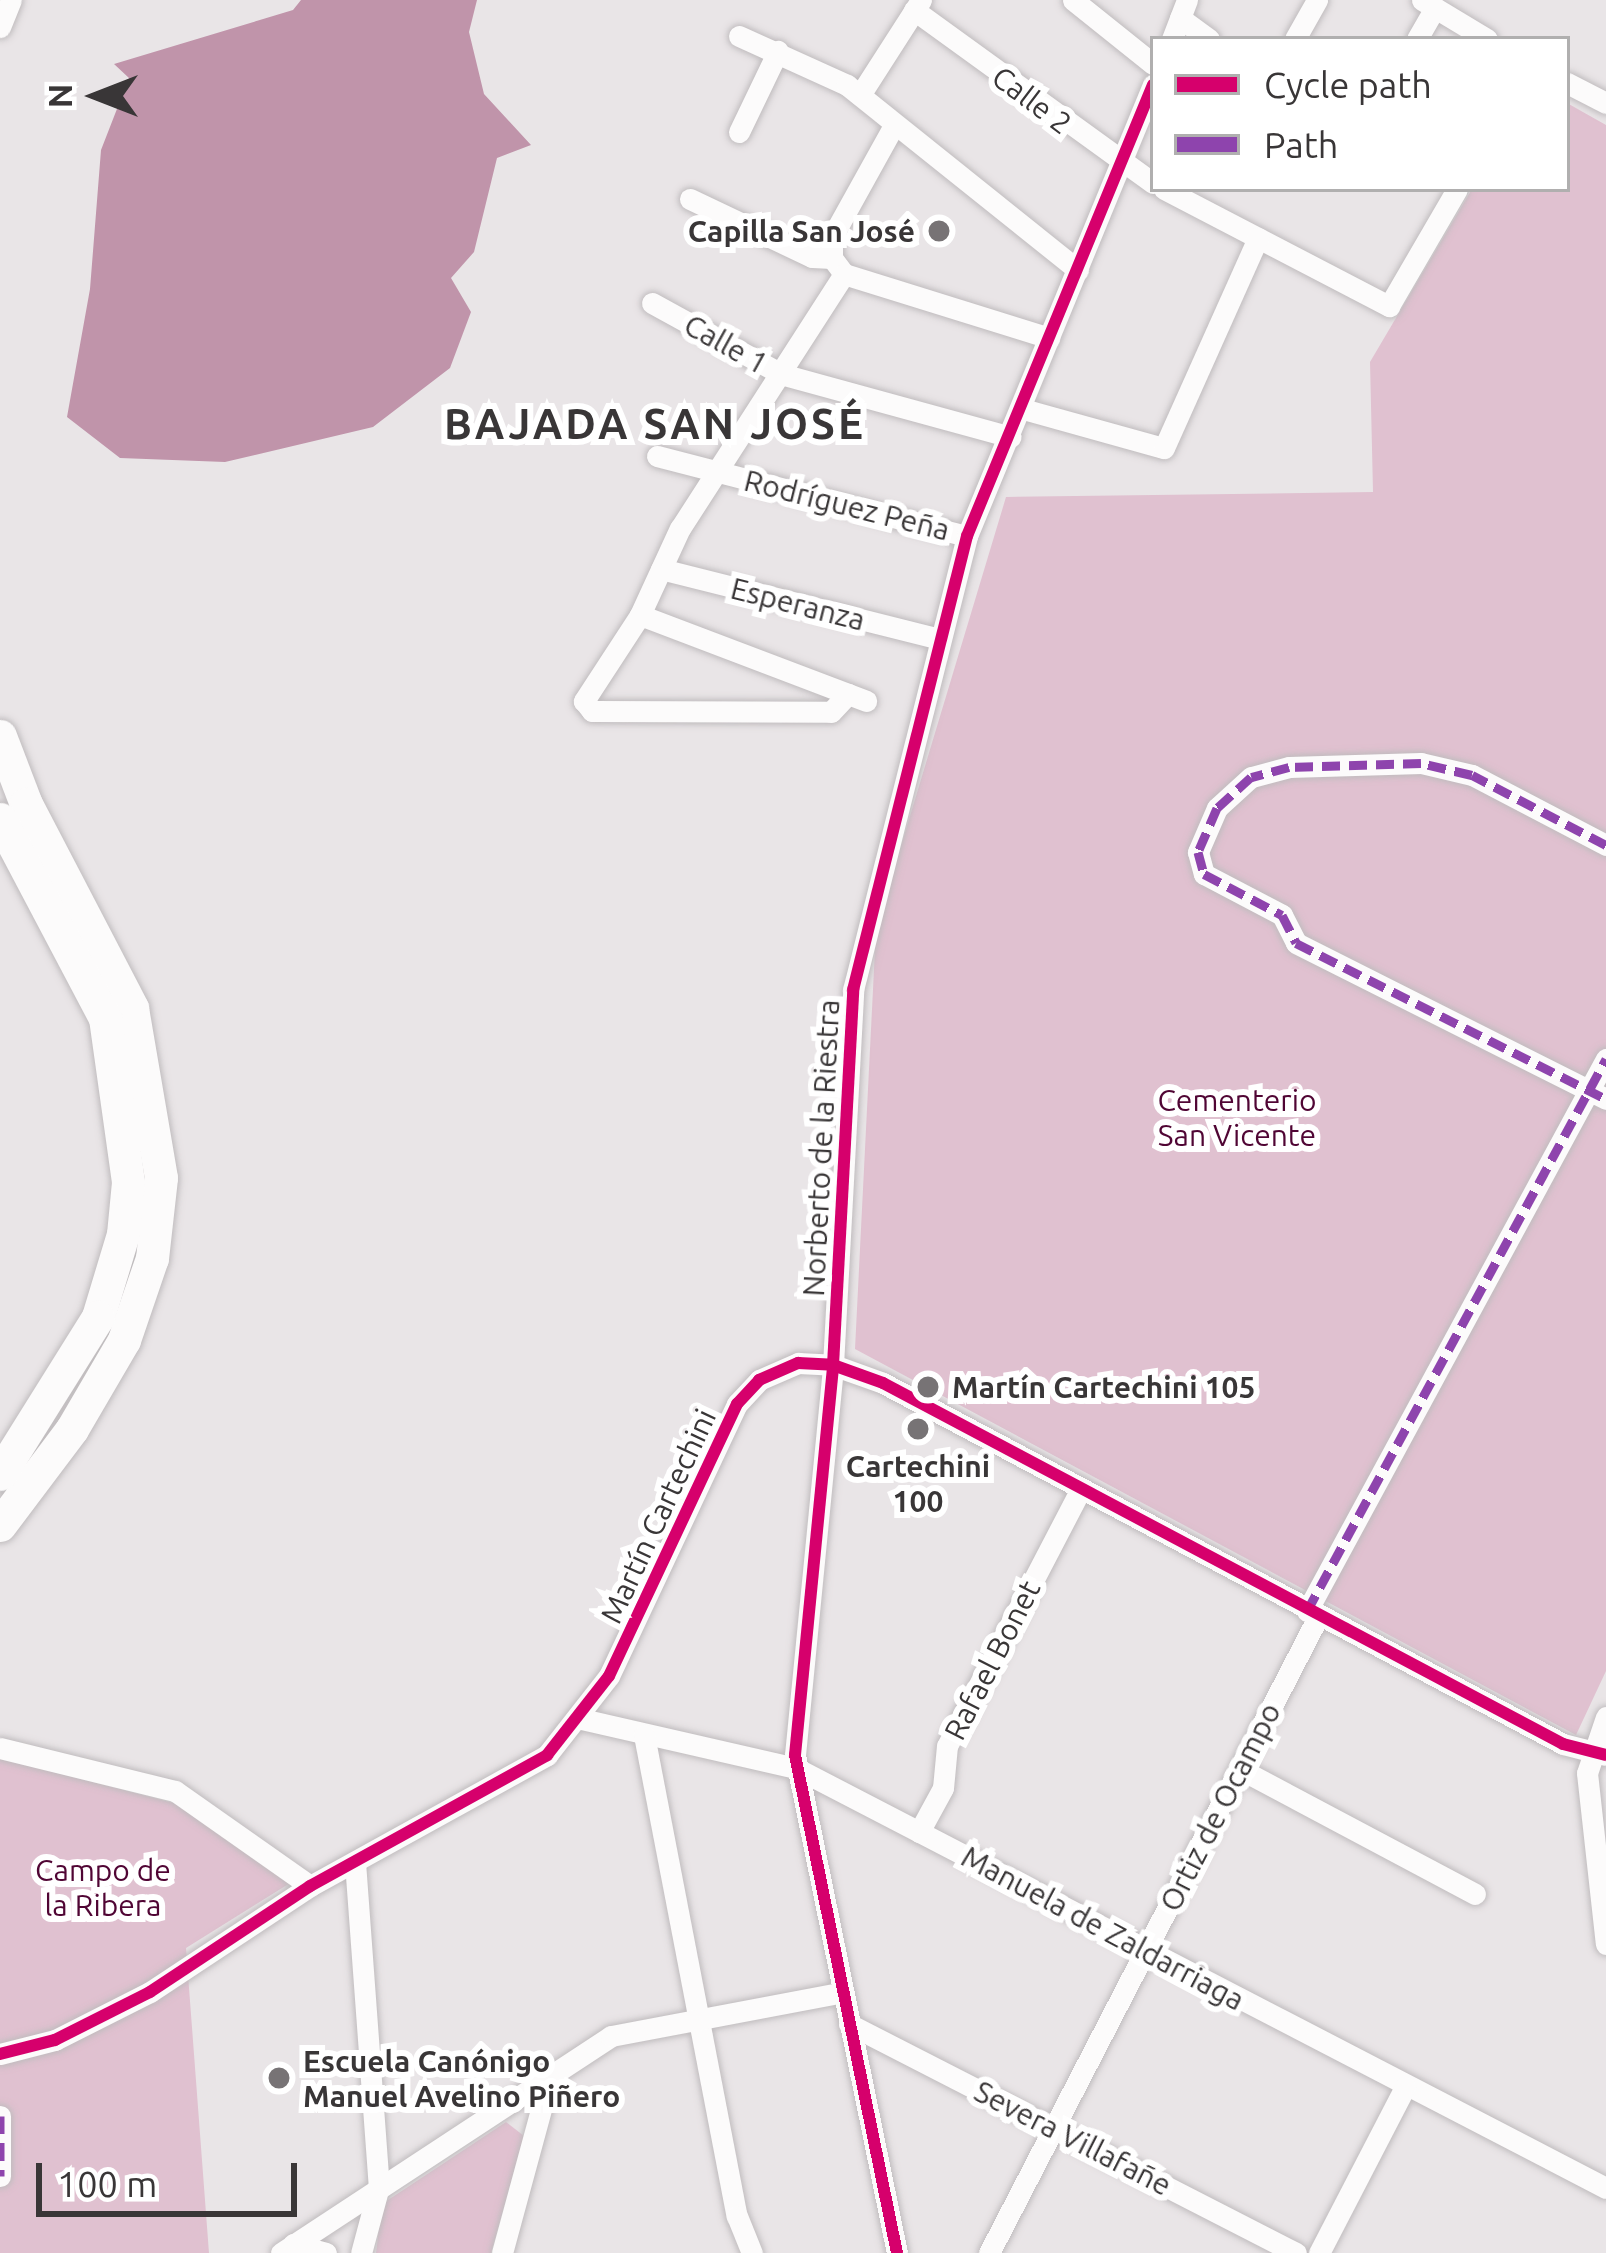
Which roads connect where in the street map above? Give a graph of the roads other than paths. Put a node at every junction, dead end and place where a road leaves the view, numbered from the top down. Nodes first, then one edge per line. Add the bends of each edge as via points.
1 (11, 0) edge
2 (1073, 0) edge
3 (1317, 0) edge
4 (1429, 4) edge
5 (918, 5) edge
6 (1179, 19) edge
7 (0, 27) edge
8 (739, 36) dead end
9 (1204, 36) edge
10 (1297, 36) edge
11 (1418, 36) edge
12 (1481, 36) edge
13 (778, 51) junction
14 (1150, 62) edge
15 (1570, 85) edge
16 (1150, 92) edge
17 (860, 95) junction
18 (1606, 103) edge
19 (893, 127) junction
20 (739, 132) dead end
21 (1119, 166) junction
22 (1150, 182) edge
23 (1170, 192) edge
24 (1446, 193) edge
25 (690, 200) dead end
26 (1258, 238) junction
27 (838, 266) junction
28 (1078, 270) junction
29 (652, 303) dead end
30 (1049, 338) junction
31 (781, 374) junction
32 (1023, 409) junction
33 (1011, 437) junction
34 (658, 456) dead end
35 (718, 472) junction
36 (967, 536) junction
37 (661, 569) junction
38 (640, 615) junction
39 (936, 638) junction
40 (0, 736) edge
41 (0, 819) edge
42 (1606, 845) edge
43 (1606, 1059) edge
44 (1598, 1095) edge
45 (833, 1364) junction
46 (0, 1474) edge
47 (1080, 1491) junction
48 (0, 1525) edge
49 (1313, 1614) junction
50 (1606, 1717) edge
51 (582, 1718) junction
52 (644, 1735) junction
53 (0, 1748) edge
54 (1598, 1754) edge
55 (796, 1768) junction
56 (1240, 1768) junction
57 (919, 1832) junction
58 (355, 1862) junction
59 (310, 1886) junction
60 (1475, 1894) dead end
61 (1606, 1944) edge
62 (1145, 1950) junction
63 (843, 1992) junction
64 (698, 2016) junction
65 (849, 2024) junction
66 (0, 2054) edge
67 (550, 2073) junction
68 (1406, 2087) junction
69 (0, 2116) edge
70 (1053, 2127) junction
71 (0, 2176) edge
72 (379, 2186) junction
73 (1606, 2188) edge
74 (287, 2249) edge
75 (326, 2253) edge
76 (361, 2253) edge
77 (502, 2253) edge
78 (752, 2253) edge
79 (897, 2253) edge
80 (988, 2253) edge
81 (1296, 2253) edge
82 (1319, 2253) edge

1 - 7 street
2 - 14 street
3 - 10 street
4 - 11 street
4 - 12 street
5 - 17 street
5 - 21 street, Calle 2
6 - 9 street
8 - 13 street
13 - 17 street
13 - 20 street
15 - 18 street
16 - 21 street, Norberto de la Riestra
17 - 19 street
19 - 27 street via 832,237
19 - 28 street
21 - 22 street, Calle 2
21 - 28 street, Norberto de la Riestra
23 - 26 street
24 - 26 street via 1389,306
25 - 27 street
26 - 32 street via 1164,448
27 - 30 street
27 - 31 street
28 - 30 street, Norberto de la Riestra
29 - 31 street, Calle 1
30 - 32 street, Norberto de la Riestra
31 - 33 street, Calle 1
31 - 35 street
32 - 33 street, Norberto de la Riestra
33 - 36 street, Norberto de la Riestra
34 - 35 street, Rodríguez Peña
35 - 36 street, Rodríguez Peña
35 - 37 street
36 - 39 street, Norberto de la Riestra
37 - 38 street
37 - 39 street, Esperanza
38 - 38 street via 586,692 585,707 831,712 857,697
39 - 45 street, Norberto de la Riestra via 857,955
40 - 48 main road via 34,820 132,1008 161,1178 152,1258 124,1340 72,1429
41 - 46 main road via 105,1018 128,1160 123,1234 98,1317
42 - 44 street via 1472,775 1421,763 1288,767 1251,777 1217,808 1198,852 1204,874 1282,915 1296,943
43 - 44 street, Ortiz de Ocampo
44 - 49 street, Ortiz de Ocampo
45 - 47 street, Martín Cartechini
45 - 51 street, Martín Cartechini via 781,1367 737,1404
45 - 55 street, Norberto de la Riestra
47 - 49 street, Martín Cartechini
47 - 57 street, Rafael Bonet via 947,1746 943,1788
49 - 54 street, Martín Cartechini
49 - 56 street, Ortiz de Ocampo
50 - 54 street
51 - 52 street, Manuela de Zaldarriaga
51 - 58 street, Martín Cartechini via 520,1776
52 - 55 street, Manuela de Zaldarriaga
52 - 64 street
53 - 59 street via 175,1791
54 - 61 street
55 - 57 street, Manuela de Zaldarriaga
55 - 63 street, Norberto de la Riestra
56 - 60 street
56 - 62 street, Ortiz de Ocampo
57 - 62 street, Manuela de Zaldarriaga
58 - 59 street, Martín Cartechini
58 - 72 street
59 - 66 street, Martín Cartechini via 150,1993 55,2040
62 - 68 street, Manuela de Zaldarriaga
62 - 70 street, Ortiz de Ocampo
63 - 64 street
63 - 65 street, Norberto de la Riestra
64 - 67 street via 611,2036
64 - 78 street via 737,2216
65 - 70 street, Severa Villafañe
65 - 79 street, Norberto de la Riestra
67 - 72 street
67 - 77 street
68 - 73 street, Manuela de Zaldarriaga
68 - 82 street
69 - 71 street
70 - 80 street, Ortiz de Ocampo
70 - 81 street, Severa Villafañe
72 - 74 street
72 - 76 street
74 - 75 street

